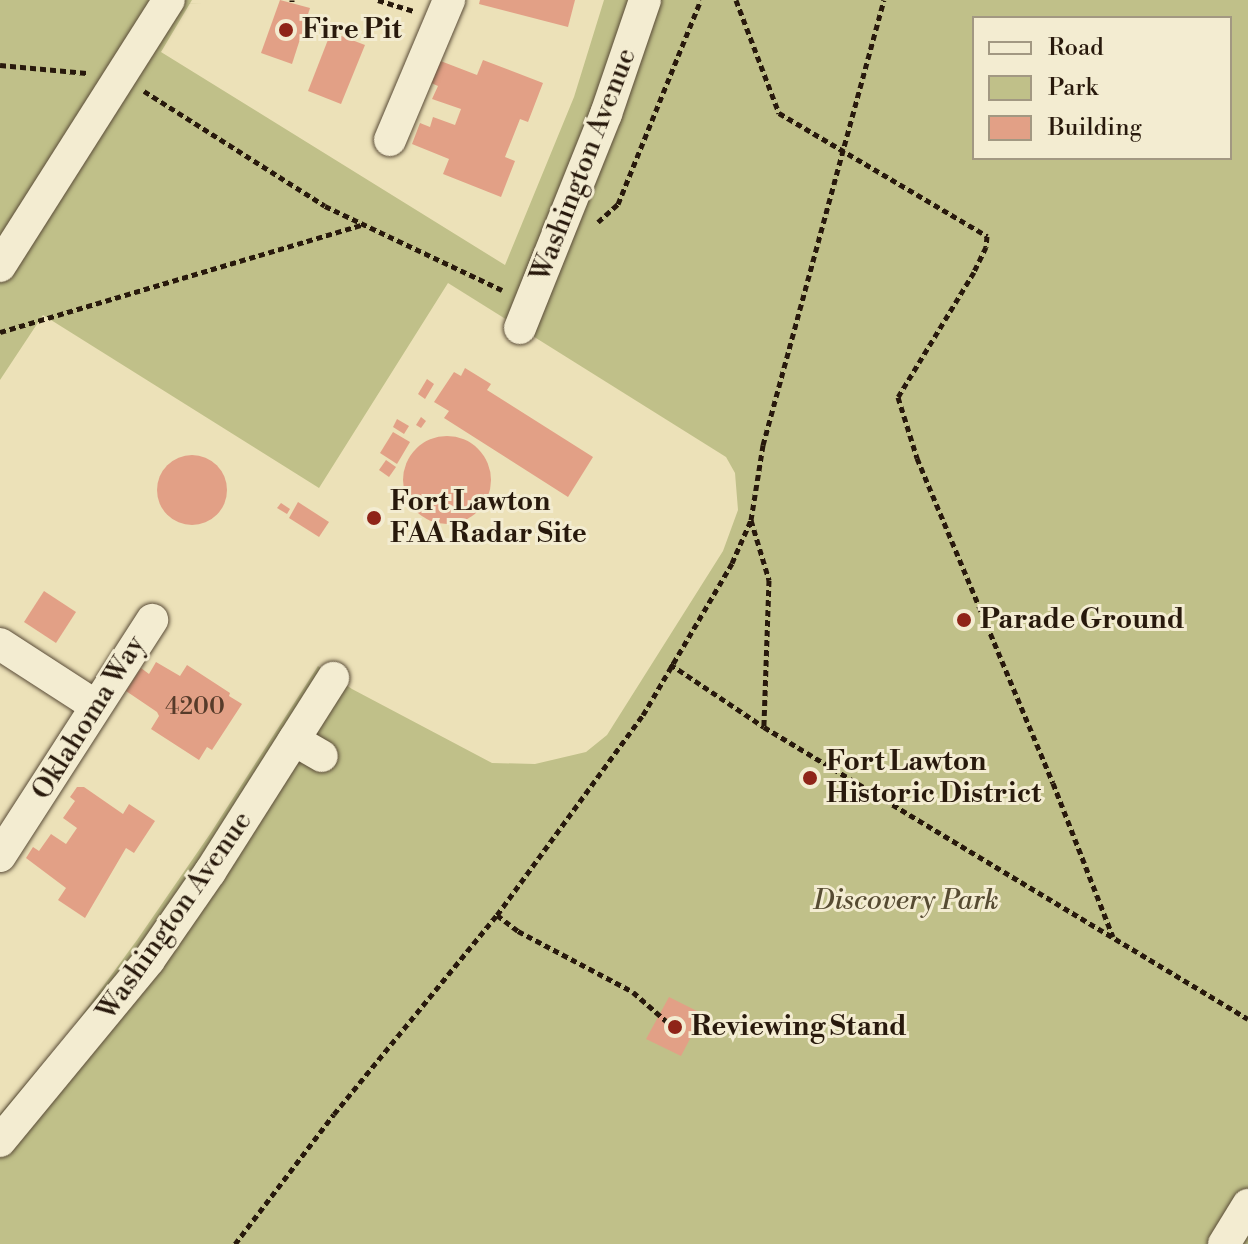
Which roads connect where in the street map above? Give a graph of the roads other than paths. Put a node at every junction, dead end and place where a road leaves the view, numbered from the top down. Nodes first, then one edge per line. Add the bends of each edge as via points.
1 (169, 0) edge
2 (449, 0) edge
3 (645, 0) edge
4 (390, 140) dead end
5 (0, 266) edge
6 (525, 316) road end
7 (152, 620) dead end
8 (0, 644) edge
9 (333, 678) dead end
10 (96, 706) junction
11 (0, 856) edge
12 (0, 1141) edge
13 (1248, 1205) edge
14 (1224, 1244) edge

1 - 5 street
2 - 4 street
3 - 6 street, Washington Avenue via 580,221
7 - 10 street, Oklahoma Way
8 - 10 street
9 - 12 street, Washington Avenue via 308,748 149,960
10 - 11 street, Oklahoma Way
13 - 14 street

